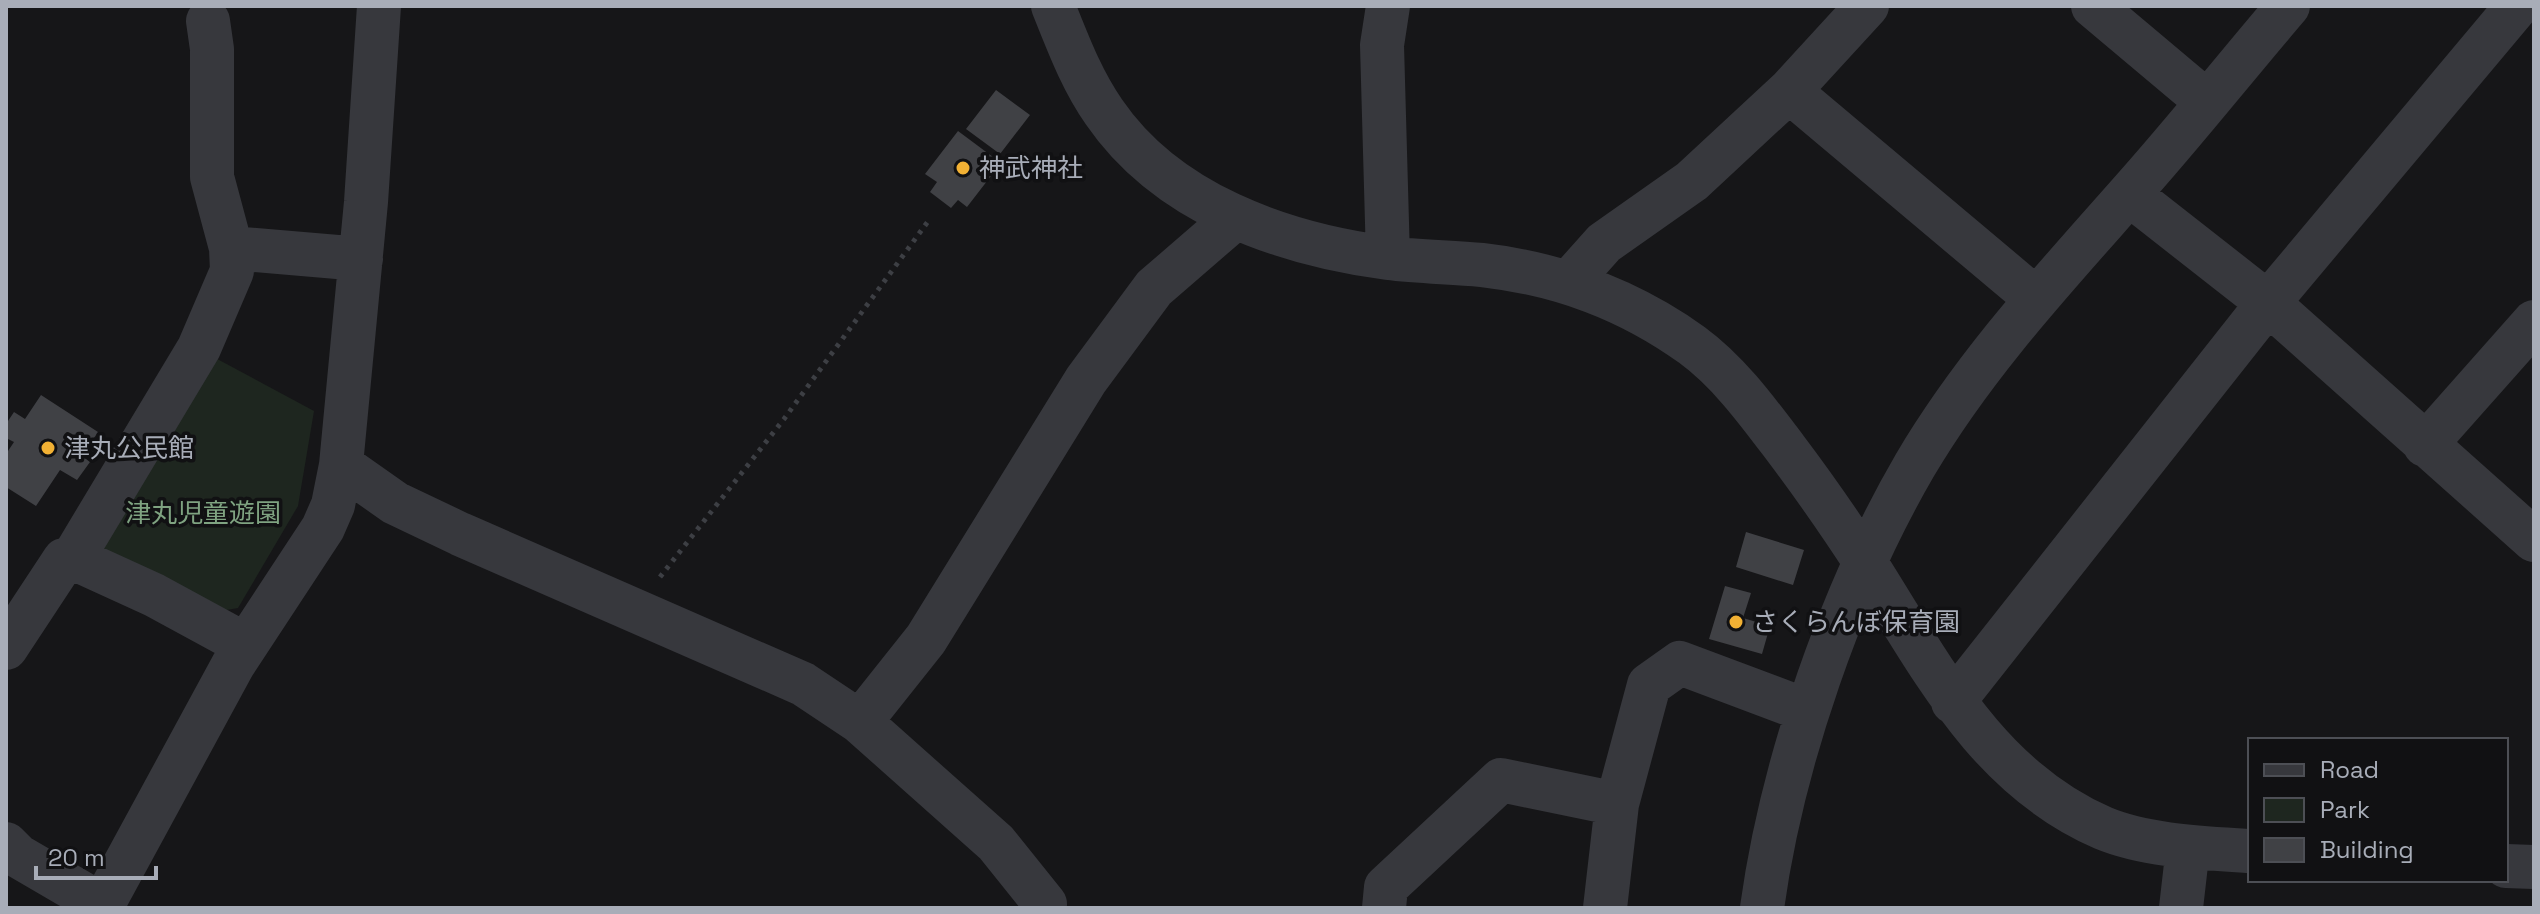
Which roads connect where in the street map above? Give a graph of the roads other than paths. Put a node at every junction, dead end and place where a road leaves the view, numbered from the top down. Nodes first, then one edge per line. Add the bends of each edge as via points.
1 (379, 6) edge
2 (1053, 6) edge
3 (1388, 6) edge
4 (1867, 6) edge
5 (2093, 6) edge
6 (2288, 6) edge
7 (2517, 6) edge
8 (208, 21) dead end
9 (1789, 91) junction
10 (2206, 101) junction
11 (2129, 194) junction
12 (1235, 218) junction
13 (231, 248) junction
14 (1388, 258) junction
15 (361, 259) junction
16 (1570, 281) junction
17 (2035, 298) junction
18 (2268, 303) junction
19 (2534, 322) edge
20 (2425, 445) junction
21 (341, 465) junction
22 (2534, 540) edge
23 (73, 558) junction
24 (1867, 565) junction
25 (246, 645) junction
26 (6, 648) edge
27 (1953, 702) junction
28 (1808, 711) junction
29 (860, 722) junction
30 (1617, 804) junction
31 (6, 844) edge
32 (2188, 847) junction
33 (2248, 851) edge
34 (2508, 866) edge
35 (2534, 867) edge
36 (1045, 904) dead end
37 (102, 906) edge
38 (1384, 908) edge
39 (1605, 908) edge
40 (1762, 908) edge
41 (2181, 908) edge

1 - 15 street
2 - 12 street via 1078,69 1133,147 1173,180
3 - 14 street via 1382,45
4 - 9 street
5 - 10 street
6 - 10 street
7 - 18 street
8 - 13 street via 212,177
9 - 16 street via 1692,181 1604,243
9 - 17 street
10 - 11 street
11 - 17 street
11 - 18 street
12 - 14 street via 1277,236
12 - 29 street via 1154,288 1086,380 926,639
13 - 15 street
13 - 23 street via 232,271 199,348
14 - 16 street via 1484,265
15 - 21 street
16 - 24 street via 1644,312 1697,348 1744,395
17 - 24 street via 1915,465
18 - 20 street
18 - 27 street
19 - 20 street
20 - 22 street
21 - 25 street via 323,528
21 - 29 street via 395,503 803,684
23 - 25 street
23 - 26 street via 64,560
24 - 27 street
24 - 28 street
25 - 37 street
27 - 32 street via 2001,760 2052,799 2106,829
28 - 30 street via 1680,663 1649,685
28 - 40 street via 1785,788
29 - 36 street via 996,843
30 - 38 street via 1501,780 1386,887
30 - 39 street
31 - 37 street
32 - 33 street
32 - 41 street
34 - 35 street

